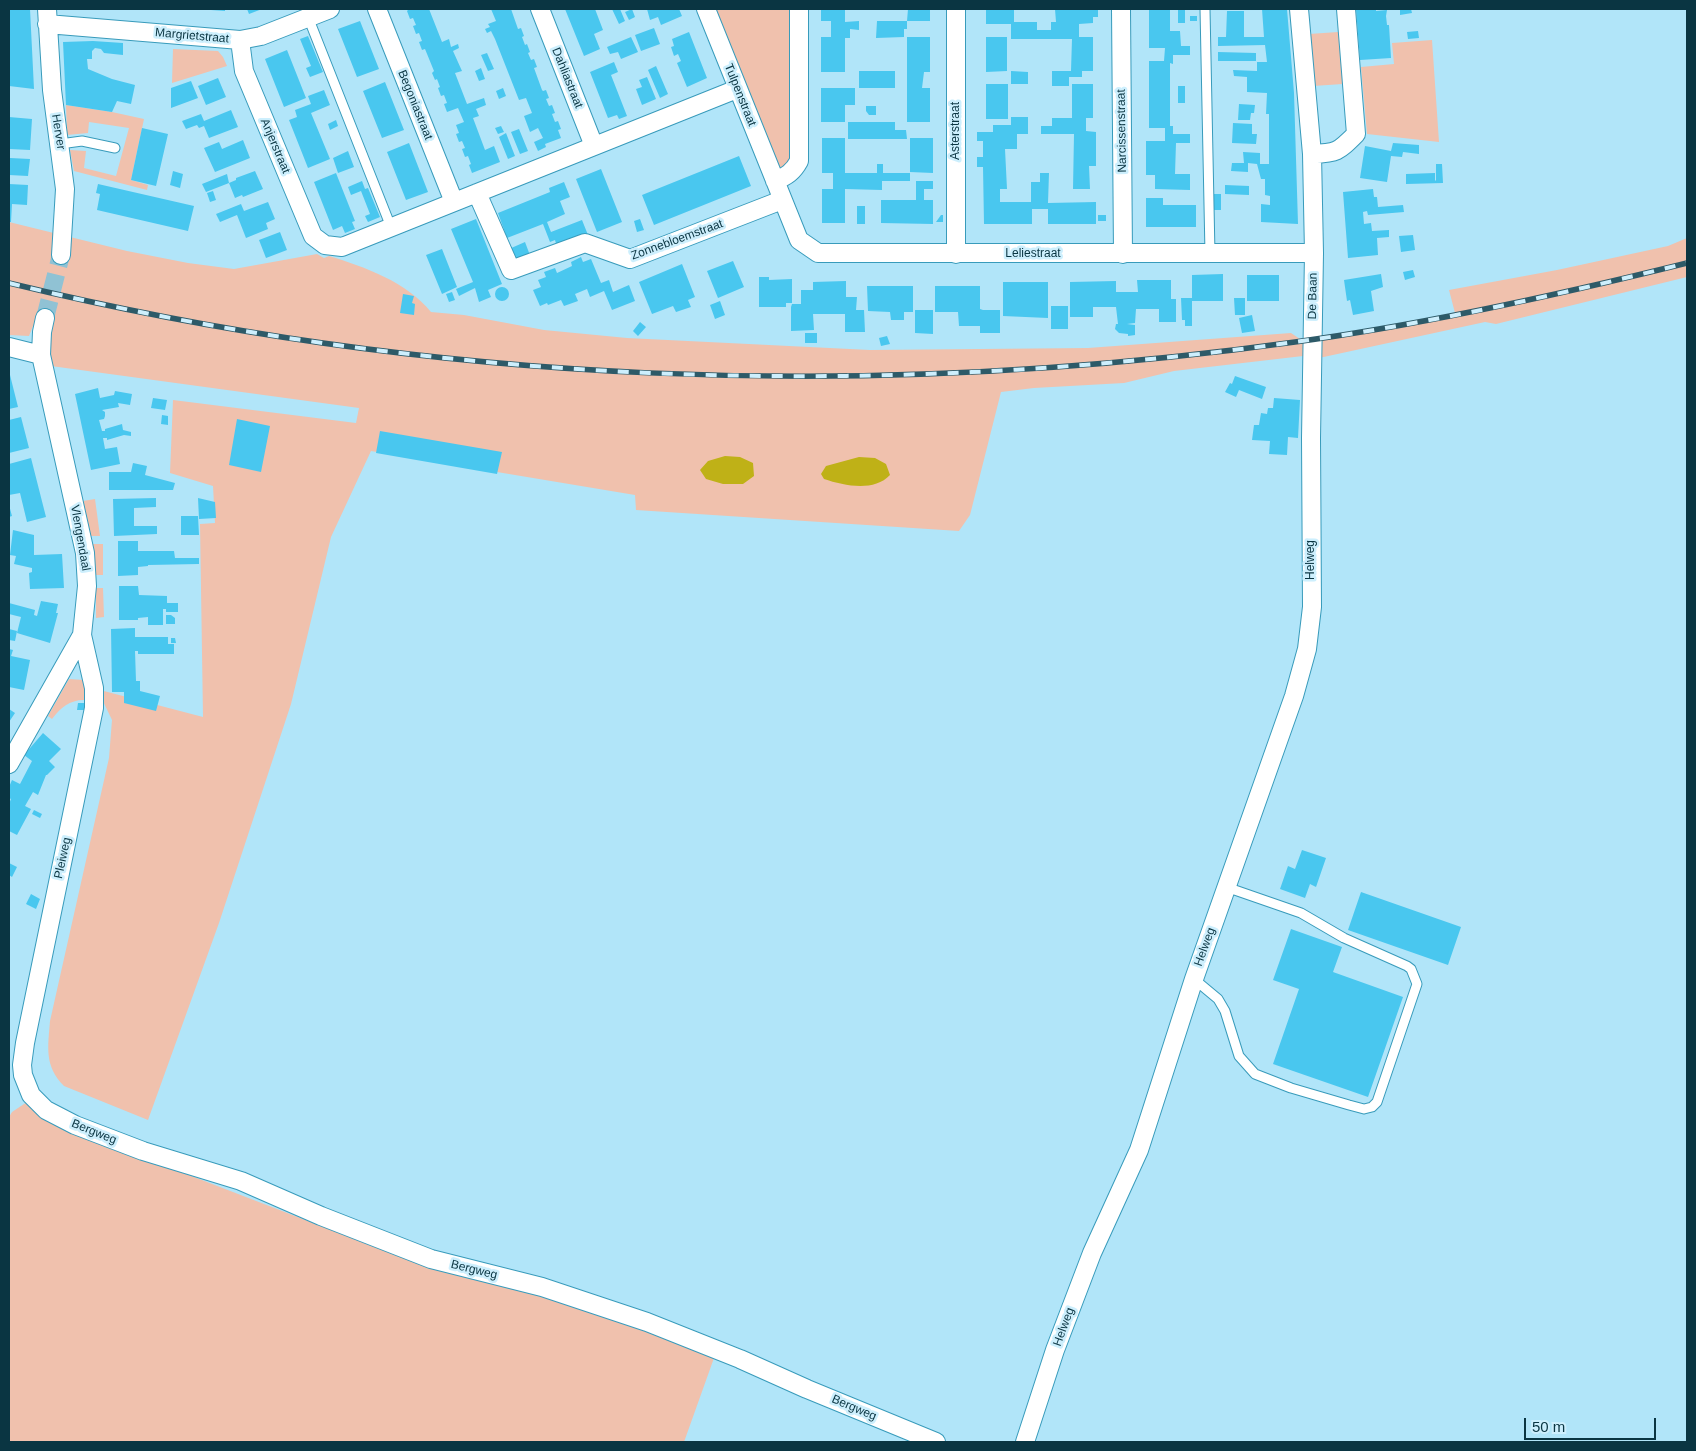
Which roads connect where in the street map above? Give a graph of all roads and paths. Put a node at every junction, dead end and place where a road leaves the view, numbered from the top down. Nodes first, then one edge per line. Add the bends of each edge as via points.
1 (330, 9) edge
2 (377, 9) edge
3 (540, 9) edge
4 (706, 9) edge
5 (799, 9) edge
6 (956, 9) edge
7 (1121, 9) edge
8 (1204, 9) edge
9 (1299, 9) edge
10 (1346, 9) edge
11 (47, 16) edge
12 (308, 17) junction
13 (240, 40) junction
14 (737, 88) junction
15 (60, 144) junction
16 (594, 146) junction
17 (115, 148) dead end
18 (1312, 154) junction
19 (775, 181) junction
20 (477, 193) junction
21 (782, 200) junction
22 (454, 202) junction
23 (391, 227) junction
24 (1314, 253) junction
25 (956, 254) junction
26 (1123, 254) junction
27 (1210, 254) junction
28 (61, 255) tunnel mouth
29 (45, 318) tunnel mouth
30 (9, 347) edge
31 (41, 355) junction
32 (1311, 438) joint
33 (82, 635) junction
34 (9, 764) edge
35 (1226, 887) junction
36 (1194, 979) junction
37 (25, 1082) joint
38 (936, 1442) edge
39 (1025, 1442) edge

1 - 12 street, Margrietstraat
2 - 22 street, Begoniastraat
3 - 16 street, Dahliastraat
4 - 14 street, Tulpenstraat
5 - 19 street via 799,160 794,171
6 - 25 street, Asterstraat
7 - 26 street, Narcissenstraat
8 - 27 lane
9 - 18 street, De Baan
10 - 18 street via 1356,134 1339,151
11 - 13 street, Margrietstraat
11 - 15 street, Herver via 52,90
12 - 13 street, Margrietstraat via 261,36
12 - 23 lane
13 - 23 street, Anjerstraat via 244,71 313,236 325,245 342,247
14 - 16 street
14 - 19 street, Tulpenstraat
15 - 17 lane via 82,141
15 - 28 street, Herver via 66,195
16 - 20 street
18 - 24 street, De Baan
19 - 21 street, Tulpenstraat
20 - 21 street, Zonnebloemstraat via 511,270 585,243 630,259
20 - 22 street
21 - 25 street, Leliestraat via 799,240 818,253
22 - 23 street
24 - 27 street, Leliestraat
24 - 32 street, De Baan
25 - 26 street, Leliestraat
26 - 27 street, Leliestraat
29 - 31 street
30 - 31 street
31 - 33 street, Vlengendaal via 85,552 87,586
32 - 35 street, Helweg via 1312,607 1307,649 1294,696
33 - 34 street, Vlengendaal
33 - 37 street, Pleiweg via 94,688 93,713 24,1042 22,1065
35 - 36 street, Helweg
35 - 36 lane via 1301,913 1344,938 1411,969 1417,984 1376,1102 1372,1107 1364,1108 1348,1105 1255,1074 1238,1056 1225,1011 1218,999
36 - 39 street, Helweg via 1139,1150 1092,1253
37 - 38 street, Bergweg via 40,1105 53,1115 82,1128 241,1182 431,1259 542,1287 647,1322

